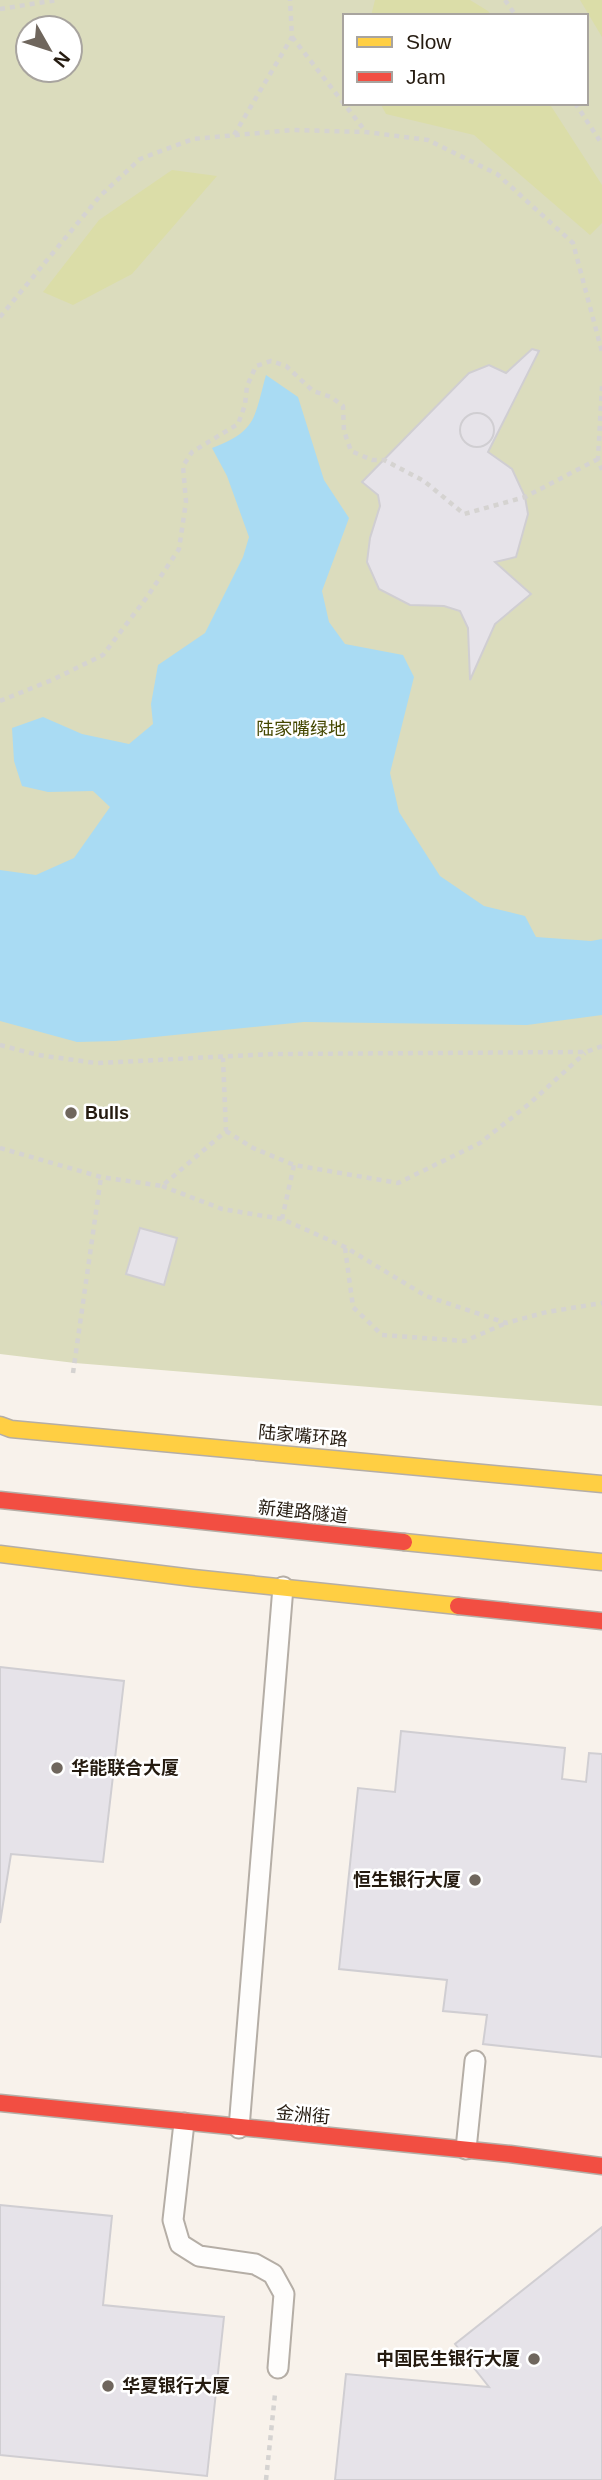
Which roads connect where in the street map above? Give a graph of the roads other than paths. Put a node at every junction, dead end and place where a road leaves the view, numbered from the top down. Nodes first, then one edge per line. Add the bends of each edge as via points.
1 (4, 1427) edge
2 (602, 1484) edge
3 (0, 1500) edge
4 (26, 1541) dead end
5 (0, 1554) edge
6 (602, 1562) edge
7 (193, 1578) junction
8 (283, 1587) junction
9 (602, 1620) edge
10 (475, 2061) dead end
11 (0, 2103) edge
12 (184, 2123) junction
13 (239, 2128) junction
14 (466, 2150) junction
15 (602, 2166) edge
16 (278, 2368) road end

1 - 2 main road, 陆家嘴环路
3 - 6 main road, 新建路隧道
4 - 7 main road
5 - 7 main road
7 - 8 main road
8 - 9 main road
8 - 13 lane
10 - 14 lane
11 - 12 main road, 金洲街
12 - 13 main road, 金洲街
12 - 16 lane via 173,2220 180,2244 199,2256 255,2264 273,2274 284,2294
13 - 14 main road, 金洲街
14 - 15 main road, 金洲街

